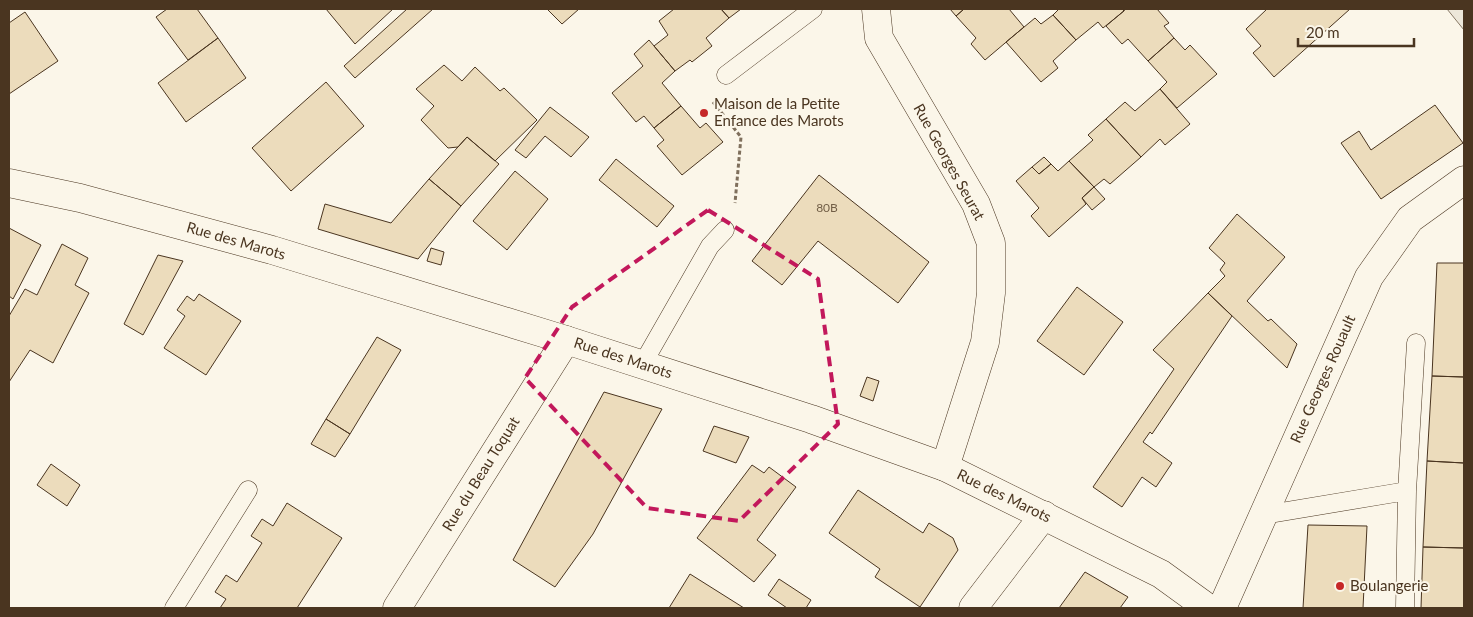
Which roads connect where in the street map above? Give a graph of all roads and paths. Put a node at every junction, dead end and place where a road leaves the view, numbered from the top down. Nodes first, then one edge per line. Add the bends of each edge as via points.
1 (814, 9) edge
2 (876, 9) edge
3 (726, 75) joint
4 (1464, 180) edge
5 (9, 183) edge
6 (725, 230) joint
7 (566, 340) junction
8 (1416, 343) dead end
9 (642, 364) junction
10 (945, 467) junction
11 (248, 490) dead end
12 (1407, 491) junction
13 (1044, 515) junction
14 (1263, 515) junction
15 (174, 608) edge
16 (397, 608) edge
17 (973, 608) edge
18 (1208, 608) edge
19 (1222, 608) edge
20 (1405, 608) edge

1 - 3 lane
2 - 10 street, Rue Georges Seurat via 879,38 976,204 991,243 992,293 984,342
3 - 6 path via 702,87 741,137 734,205
4 - 14 street, Rue Georges Rouault via 1410,219 1369,277
5 - 7 street, Rue des Marots via 80,198 272,250
6 - 9 lane via 710,246
7 - 9 street, Rue des Marots
7 - 16 street, Rue du Beau Toquat
8 - 12 lane
9 - 10 street, Rue des Marots
10 - 13 street, Rue des Marots
11 - 15 lane
12 - 14 lane
12 - 20 lane
13 - 17 street
13 - 18 street, Rue des Marots via 1161,574
14 - 19 street, Rue Georges Rouault

